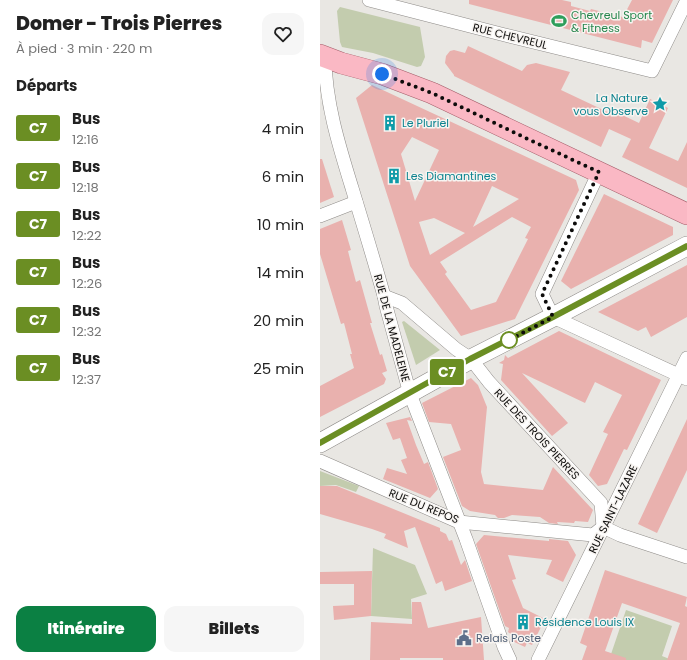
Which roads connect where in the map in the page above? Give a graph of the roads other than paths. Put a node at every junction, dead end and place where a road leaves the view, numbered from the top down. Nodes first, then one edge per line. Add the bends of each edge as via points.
1 (369, 0) edge
2 (687, 0) edge
3 (322, 56) edge
4 (599, 172) junction
5 (356, 202) junction
6 (687, 214) edge
7 (320, 216) edge
8 (687, 246) edge
9 (384, 296) junction
10 (553, 317) junction
11 (687, 358) edge
12 (470, 359) junction
13 (683, 377) edge
14 (410, 394) junction
15 (320, 443) edge
16 (320, 461) edge
17 (460, 522) junction
18 (603, 527) junction
19 (687, 557) edge
20 (510, 660) edge
21 (538, 660) edge

1 - 2 street, RUE CHEVREUL via 652,71
3 - 4 main road via 382,74 432,93
3 - 5 street, RUE DE LA MADELEINE via 326,89
4 - 6 main road
4 - 10 street via 542,294
5 - 7 street
5 - 9 street, RUE DE LA MADELEINE
8 - 10 street
9 - 12 street, RUE DES TROIS PIERRES via 402,303
9 - 14 street, RUE DE LA MADELEINE
10 - 12 street
10 - 13 street
11 - 13 street, RUE SAINT-LAZARE
12 - 14 street
12 - 18 street, RUE DES TROIS PIERRES via 601,503
13 - 18 street, RUE SAINT-LAZARE
14 - 15 street
14 - 17 street, RUE DE LA MADELEINE
16 - 17 street, RUE DU REPOS
17 - 18 street, RUE DU REPOS via 593,535
17 - 20 street, RUE DE LA MADELEINE
18 - 19 street
18 - 21 street, RUE SAINT-LAZARE

